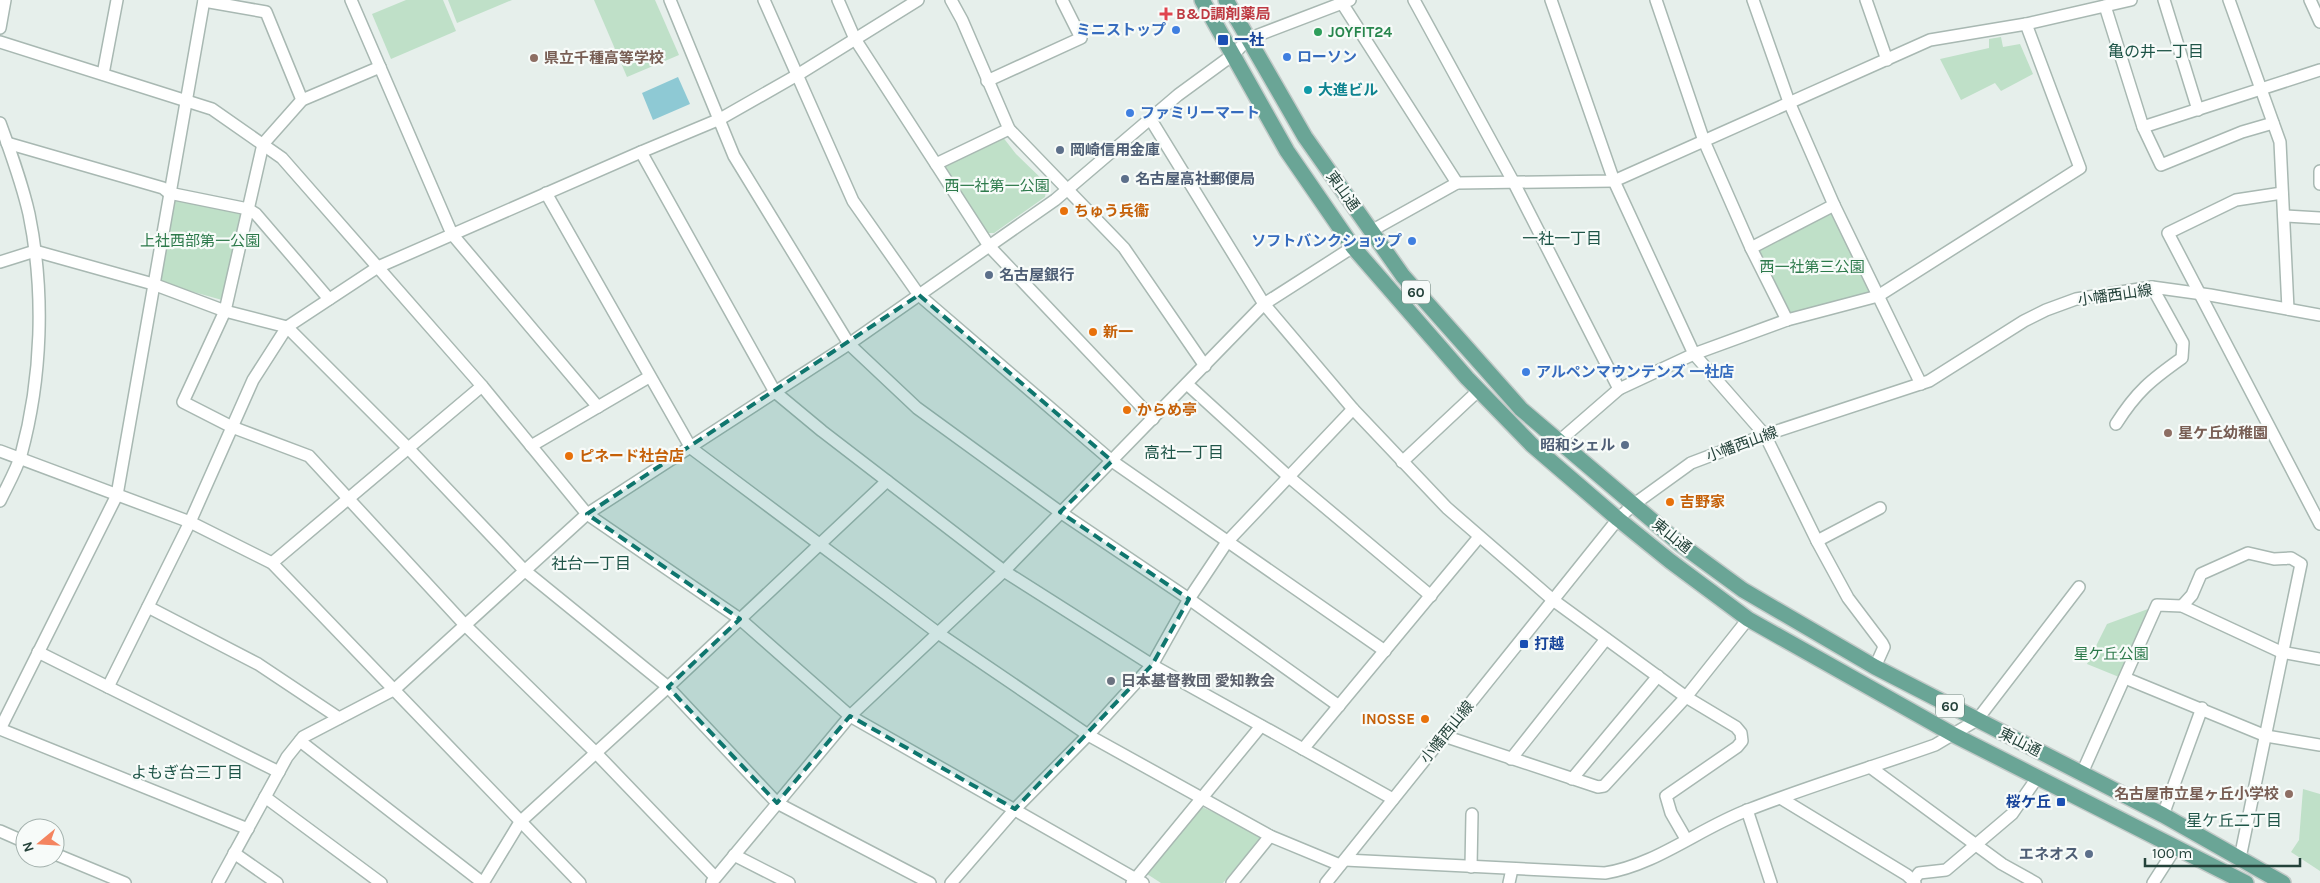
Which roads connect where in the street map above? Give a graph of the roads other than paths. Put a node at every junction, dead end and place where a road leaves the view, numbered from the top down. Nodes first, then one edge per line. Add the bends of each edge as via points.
1 (5, 0) edge
2 (116, 0) edge
3 (204, 0) edge
4 (351, 0) edge
5 (670, 0) edge
6 (764, 0) edge
7 (838, 0) edge
8 (918, 0) edge
9 (951, 0) edge
10 (1062, 0) edge
11 (1202, 0) edge
12 (1226, 0) edge
13 (1414, 0) edge
14 (1551, 0) edge
15 (1656, 0) edge
16 (1753, 0) edge
17 (1866, 0) edge
18 (2131, 0) edge
19 (2164, 0) edge
20 (2228, 0) edge
21 (2310, 0) edge
22 (1344, 1) edge
23 (2105, 6) junction
24 (2320, 22) edge
25 (2026, 24) junction
26 (0, 28) edge
27 (855, 39) junction
28 (1248, 39) junction
29 (0, 42) edge
30 (1234, 54) junction
31 (1887, 60) junction
32 (380, 67) junction
33 (2320, 70) edge
34 (104, 74) junction
35 (799, 74) junction
36 (987, 81) junction
37 (2262, 89) junction
38 (302, 100) junction
39 (186, 101) junction
40 (1789, 102) junction
41 (2198, 110) junction
42 (720, 119) junction
43 (1151, 120) junction
44 (0, 123) edge
45 (2273, 123) junction
46 (2143, 127) junction
47 (1009, 130) junction
48 (1704, 141) junction
49 (7, 143) junction
50 (263, 144) junction
51 (642, 152) junction
52 (936, 164) junction
53 (2320, 172) edge
54 (1614, 181) junction
55 (1457, 183) junction
56 (1514, 183) junction
57 (2320, 184) edge
58 (1068, 190) junction
59 (168, 193) junction
60 (546, 193) junction
61 (2282, 193) junction
62 (1834, 205) junction
63 (248, 209) junction
64 (2284, 216) junction
65 (2320, 218) edge
66 (1371, 231) junction
67 (452, 234) junction
68 (989, 246) junction
69 (1353, 247) junction
70 (1751, 248) junction
71 (35, 251) junction
72 (0, 262) edge
73 (378, 267) junction
74 (153, 284) junction
75 (2152, 287) junction
76 (2200, 294) junction
77 (919, 295) junction
78 (1878, 296) junction
79 (329, 299) junction
80 (1264, 304) junction
81 (2288, 309) junction
82 (225, 310) junction
83 (2320, 315) edge
84 (1787, 320) junction
85 (287, 328) junction
86 (849, 344) junction
87 (1694, 354) junction
88 (1205, 366) junction
89 (649, 377) junction
90 (1187, 384) junction
91 (1921, 384) junction
92 (482, 386) junction
93 (1619, 389) junction
94 (1479, 390) junction
95 (775, 392) junction
96 (598, 407) junction
97 (1352, 409) junction
98 (1153, 419) junction
99 (2116, 424) dead end
100 (232, 427) junction
101 (1765, 435) junction
102 (1558, 442) junction
103 (531, 446) junction
104 (408, 448) junction
105 (691, 448) junction
106 (0, 451) edge
107 (20, 457) junction
108 (1112, 461) junction
109 (1402, 462) junction
110 (1289, 477) junction
111 (886, 481) junction
112 (117, 495) junction
113 (348, 497) junction
114 (0, 500) edge
115 (1633, 505) junction
116 (1880, 508) dead end
117 (1060, 512) junction
118 (587, 514) junction
119 (1618, 519) junction
120 (190, 522) junction
121 (2320, 524) edge
122 (1480, 537) junction
123 (1817, 541) junction
124 (1227, 542) junction
125 (819, 544) junction
126 (272, 563) junction
127 (524, 570) junction
128 (1004, 571) junction
129 (2079, 587) dead end
130 (1431, 596) junction
131 (1189, 599) junction
132 (1553, 600) junction
133 (2182, 606) junction
134 (148, 607) junction
135 (740, 618) junction
136 (1748, 619) junction
137 (465, 625) junction
138 (938, 633) junction
139 (1606, 639) junction
140 (1385, 651) junction
141 (38, 652) junction
142 (2281, 652) junction
143 (2320, 659) edge
144 (1152, 665) junction
145 (1875, 667) junction
146 (1658, 676) junction
147 (2125, 678) junction
148 (108, 687) junction
149 (668, 688) junction
150 (395, 689) junction
151 (1686, 697) junction
152 (1339, 706) junction
153 (2202, 708) junction
154 (850, 716) junction
155 (339, 718) junction
156 (1977, 720) junction
157 (1261, 726) junction
158 (0, 729) edge
159 (1088, 735) junction
160 (1954, 735) junction
161 (1444, 736) junction
162 (2266, 736) junction
163 (300, 741) junction
164 (2320, 745) edge
165 (1303, 749) junction
166 (595, 752) junction
167 (1511, 759) junction
168 (1870, 768) junction
169 (279, 772) junction
170 (2082, 774) junction
171 (2037, 778) junction
172 (1572, 779) junction
173 (265, 797) junction
174 (1201, 798) junction
175 (1782, 798) junction
176 (1393, 799) junction
177 (777, 803) junction
178 (1015, 809) junction
179 (1747, 810) junction
180 (1472, 814) dead end
181 (2163, 816) junction
182 (520, 822) junction
183 (248, 829) junction
184 (0, 831) edge
185 (1270, 836) junction
186 (15, 838) edge
187 (1686, 839) junction
188 (1976, 844) junction
189 (2176, 846) junction
190 (234, 853) junction
191 (734, 855) junction
192 (65, 858) edge
193 (2240, 858) junction
194 (1342, 863) junction
195 (1470, 867) junction
196 (1512, 869) junction
197 (1603, 878) edge
198 (713, 880) edge
199 (1137, 881) edge
200 (1914, 882) edge
201 (125, 883) edge
202 (218, 883) edge
203 (277, 883) edge
204 (381, 883) edge
205 (580, 883) edge
206 (789, 883) edge
207 (930, 883) edge
208 (951, 883) edge
209 (1232, 883) edge
210 (1326, 883) edge
211 (1509, 883) edge
212 (1771, 883) edge
213 (2036, 883) edge
214 (2153, 883) edge
215 (2246, 883) edge
216 (2283, 883) edge

1 - 26 street
2 - 34 street
3 - 38 street via 266,12
3 - 39 street
4 - 32 street
5 - 42 street
6 - 35 street
7 - 27 street
8 - 27 street
9 - 36 street
10 - 36 street via 1081,38
11 - 30 main road, 東山通 / 60
12 - 28 main road, 東山通 / 60
13 - 56 street
14 - 54 street
15 - 48 street
16 - 40 street
17 - 31 street
18 - 23 street
19 - 41 street
20 - 37 street
21 - 24 street
22 - 28 street
22 - 55 street
23 - 25 street
23 - 46 street
25 - 31 street via 1930,40
25 - 78 street via 2080,168
27 - 35 street
27 - 52 street
28 - 30 street
28 - 66 main road, 東山通 / 60 via 1305,138
29 - 34 street
30 - 43 street via 1178,95
30 - 69 main road, 東山通 / 60 via 1287,151
31 - 40 street
32 - 38 street
32 - 67 street
33 - 37 street
34 - 39 street
35 - 42 street
35 - 77 street via 853,201
36 - 47 street
37 - 41 street
37 - 45 street
38 - 50 street
39 - 50 street via 212,109
39 - 59 street
40 - 48 street
40 - 62 street
41 - 46 street
42 - 51 street
42 - 86 street via 734,156
43 - 58 street
43 - 80 street
44 - 49 street
45 - 46 street via 2161,165
45 - 61 street via 2280,142
47 - 52 street
47 - 58 street
48 - 54 street
48 - 70 street
49 - 59 street via 163,188
49 - 71 street via 28,213
50 - 63 street
50 - 73 street via 282,158
51 - 60 street
51 - 95 street
52 - 68 street
53 - 57 street
54 - 56 street
54 - 87 street
55 - 56 street
55 - 66 street
56 - 93 street
58 - 68 street
58 - 88 street via 1124,248
59 - 63 street
59 - 74 street
60 - 67 street
60 - 89 street
61 - 64 street
61 - 76 street via 2236,200 2168,233
62 - 70 street
62 - 78 street
63 - 79 street via 256,214
63 - 82 street
64 - 65 street
64 - 81 street
66 - 102 main road, 東山通 / 60 via 1402,276 1469,352 1521,409
67 - 73 street
67 - 96 street
68 - 77 street
68 - 98 street
69 - 80 street
69 - 94 main road, 東山通 / 60
70 - 84 street
71 - 72 street
71 - 74 street
71 - 107 street via 40,330 30,411
73 - 79 street
73 - 92 street
74 - 82 street
74 - 112 street
75 - 76 street, 小幡西山線
75 - 91 street, 小幡西山線 via 2076,299 2046,310
75 - 99 street via 2184,343 2182,358 2150,380 2132,399
76 - 81 street, 小幡西山線
76 - 121 street
77 - 86 street
77 - 108 street
78 - 84 street
78 - 91 street
79 - 85 street
80 - 88 street
80 - 97 street
81 - 83 street, 小幡西山線
82 - 85 street
82 - 100 street via 183,402
84 - 87 street
85 - 100 street via 253,380
85 - 104 street
86 - 95 street
86 - 117 street via 917,408
87 - 93 street
87 - 101 street
88 - 90 street
89 - 96 street
89 - 105 street
90 - 98 street
90 - 110 street
91 - 101 street, 小幡西山線
92 - 103 street
92 - 104 street
93 - 102 street
94 - 109 street
94 - 119 main road, 東山通 / 60 via 1532,445
95 - 105 street
95 - 111 street
96 - 103 street
97 - 109 street
97 - 110 street
98 - 108 street
100 - 113 street via 309,456
100 - 120 street
101 - 115 street, 小幡西山線 via 1691,463
101 - 123 street
102 - 115 main road, 東山通 / 60
103 - 118 street
104 - 113 street
104 - 127 street
105 - 118 street
105 - 125 street
106 - 107 street
107 - 112 street
107 - 114 street
108 - 117 street
108 - 124 street
109 - 122 street
110 - 124 street
110 - 130 street
111 - 125 street
111 - 128 street
112 - 120 street
112 - 141 street
113 - 126 street
113 - 137 street
115 - 119 street, 小幡西山線
115 - 145 main road, 東山通 / 60 via 1743,590
116 - 123 street
117 - 128 street
117 - 131 street
118 - 127 street
118 - 135 street
119 - 132 street, 小幡西山線
119 - 136 main road, 東山通 / 60
120 - 126 street
120 - 134 street
122 - 130 street
122 - 132 street
123 - 145 street via 1848,598 1884,647
124 - 131 street
124 - 140 street
125 - 135 street
125 - 138 street
126 - 150 street
127 - 137 street
127 - 149 street
128 - 138 street
128 - 144 street
129 - 156 street
130 - 140 street
131 - 144 street
131 - 152 street
132 - 139 street
132 - 161 street, 小幡西山線
133 - 142 street
133 - 142 street via 2192,595 2201,574 2248,554 2274,559 2291,558 2300,564
133 - 147 street via 2157,605
134 - 148 street
134 - 155 street via 258,664
135 - 149 street
135 - 154 street
136 - 151 street
136 - 160 main road, 東山通 / 60
137 - 150 street
137 - 166 street
138 - 154 street
138 - 159 street
139 - 146 street
139 - 167 street
140 - 152 street
141 - 148 street
141 - 158 street
142 - 143 street
142 - 162 street
144 - 157 street
144 - 159 street
145 - 156 main road, 東山通 / 60
146 - 151 street
146 - 172 street
147 - 153 street
147 - 170 street
148 - 169 street
149 - 166 street
149 - 177 street
150 - 155 street
150 - 182 street
151 - 172 street via 1604,786
151 - 187 street via 1736,727 1742,740 1737,747 1666,796 1671,813
152 - 165 street
153 - 162 street
153 - 181 street
154 - 177 street
154 - 178 street
155 - 163 street
156 - 160 street
156 - 170 main road, 東山通 / 60
157 - 165 street
157 - 174 street
158 - 183 street
159 - 174 street
159 - 178 street
160 - 168 street
160 - 171 main road, 東山通 / 60
161 - 167 street
161 - 176 street, 小幡西山線
162 - 164 street
162 - 193 street
163 - 169 street
163 - 182 street via 482,883
165 - 176 street
166 - 182 street
166 - 198 street
167 - 172 street
168 - 175 street
168 - 188 street
169 - 173 street
170 - 181 main road, 東山通 / 60
171 - 188 street via 2012,814
171 - 189 main road, 東山通 / 60
173 - 183 street
173 - 204 street
174 - 185 street
174 - 199 street
175 - 179 street
175 - 200 street
176 - 194 street, 小幡西山線
177 - 191 street
177 - 207 street
178 - 199 street
178 - 208 street
179 - 187 street
179 - 212 street
180 - 195 street
181 - 193 main road, 東山通 / 60
182 - 205 street
183 - 190 street
184 - 186 street
185 - 194 street
185 - 209 street
187 - 197 street via 1638,866
188 - 200 street via 1946,870 1919,873
188 - 213 street via 2002,864
189 - 214 street
189 - 215 main road, 東山通 / 60
190 - 202 street
190 - 203 street
191 - 198 street
191 - 206 street
192 - 201 street
193 - 216 main road, 東山通 / 60
194 - 195 street
194 - 210 street, 小幡西山線
195 - 196 street
196 - 197 street
196 - 211 street

